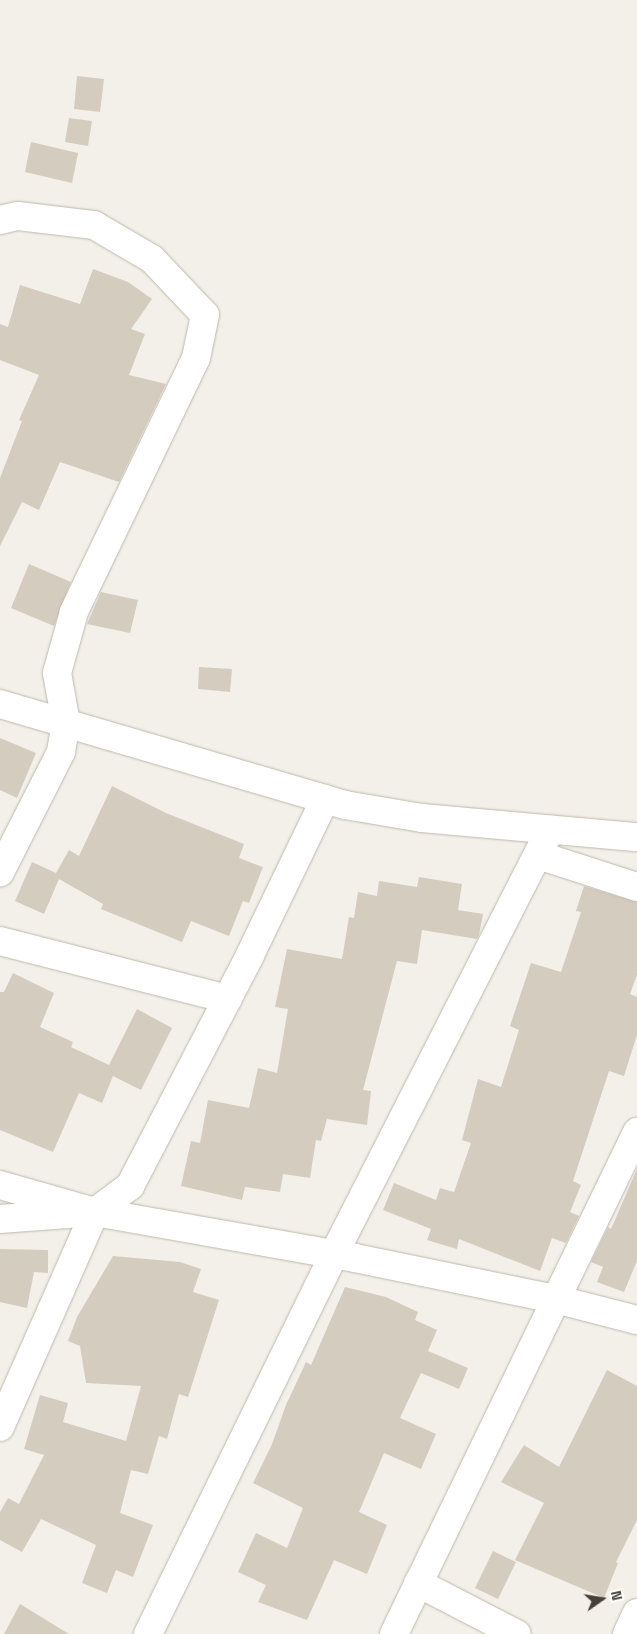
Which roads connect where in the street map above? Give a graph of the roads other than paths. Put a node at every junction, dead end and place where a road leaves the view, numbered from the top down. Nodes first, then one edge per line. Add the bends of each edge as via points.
1 (0, 220) edge
2 (0, 704) edge
3 (66, 723) junction
4 (325, 799) junction
5 (550, 830) junction
6 (637, 838) edge
7 (538, 855) junction
8 (0, 872) edge
9 (637, 887) edge
10 (0, 942) edge
11 (228, 999) junction
12 (637, 1132) edge
13 (0, 1186) edge
14 (95, 1212) junction
15 (0, 1219) edge
16 (334, 1254) junction
17 (555, 1299) junction
18 (637, 1320) edge
19 (0, 1428) edge
20 (418, 1583) junction
21 (637, 1613) edge
22 (148, 1634) edge
23 (394, 1634) edge
24 (518, 1634) edge
25 (628, 1634) edge

1 - 3 street via 18,216 94,225 152,260 205,315 196,358 74,612 57,673
2 - 3 street
3 - 4 street
3 - 8 street via 61,752
4 - 5 street via 422,818
4 - 11 street
5 - 6 street
5 - 7 street
7 - 9 street
7 - 16 street
10 - 11 street
11 - 14 street via 130,1186
12 - 17 street
13 - 14 street
14 - 15 street
14 - 16 street
14 - 19 street
16 - 17 street
16 - 22 street
17 - 18 street
17 - 20 street
20 - 23 street
20 - 24 street
21 - 25 street

